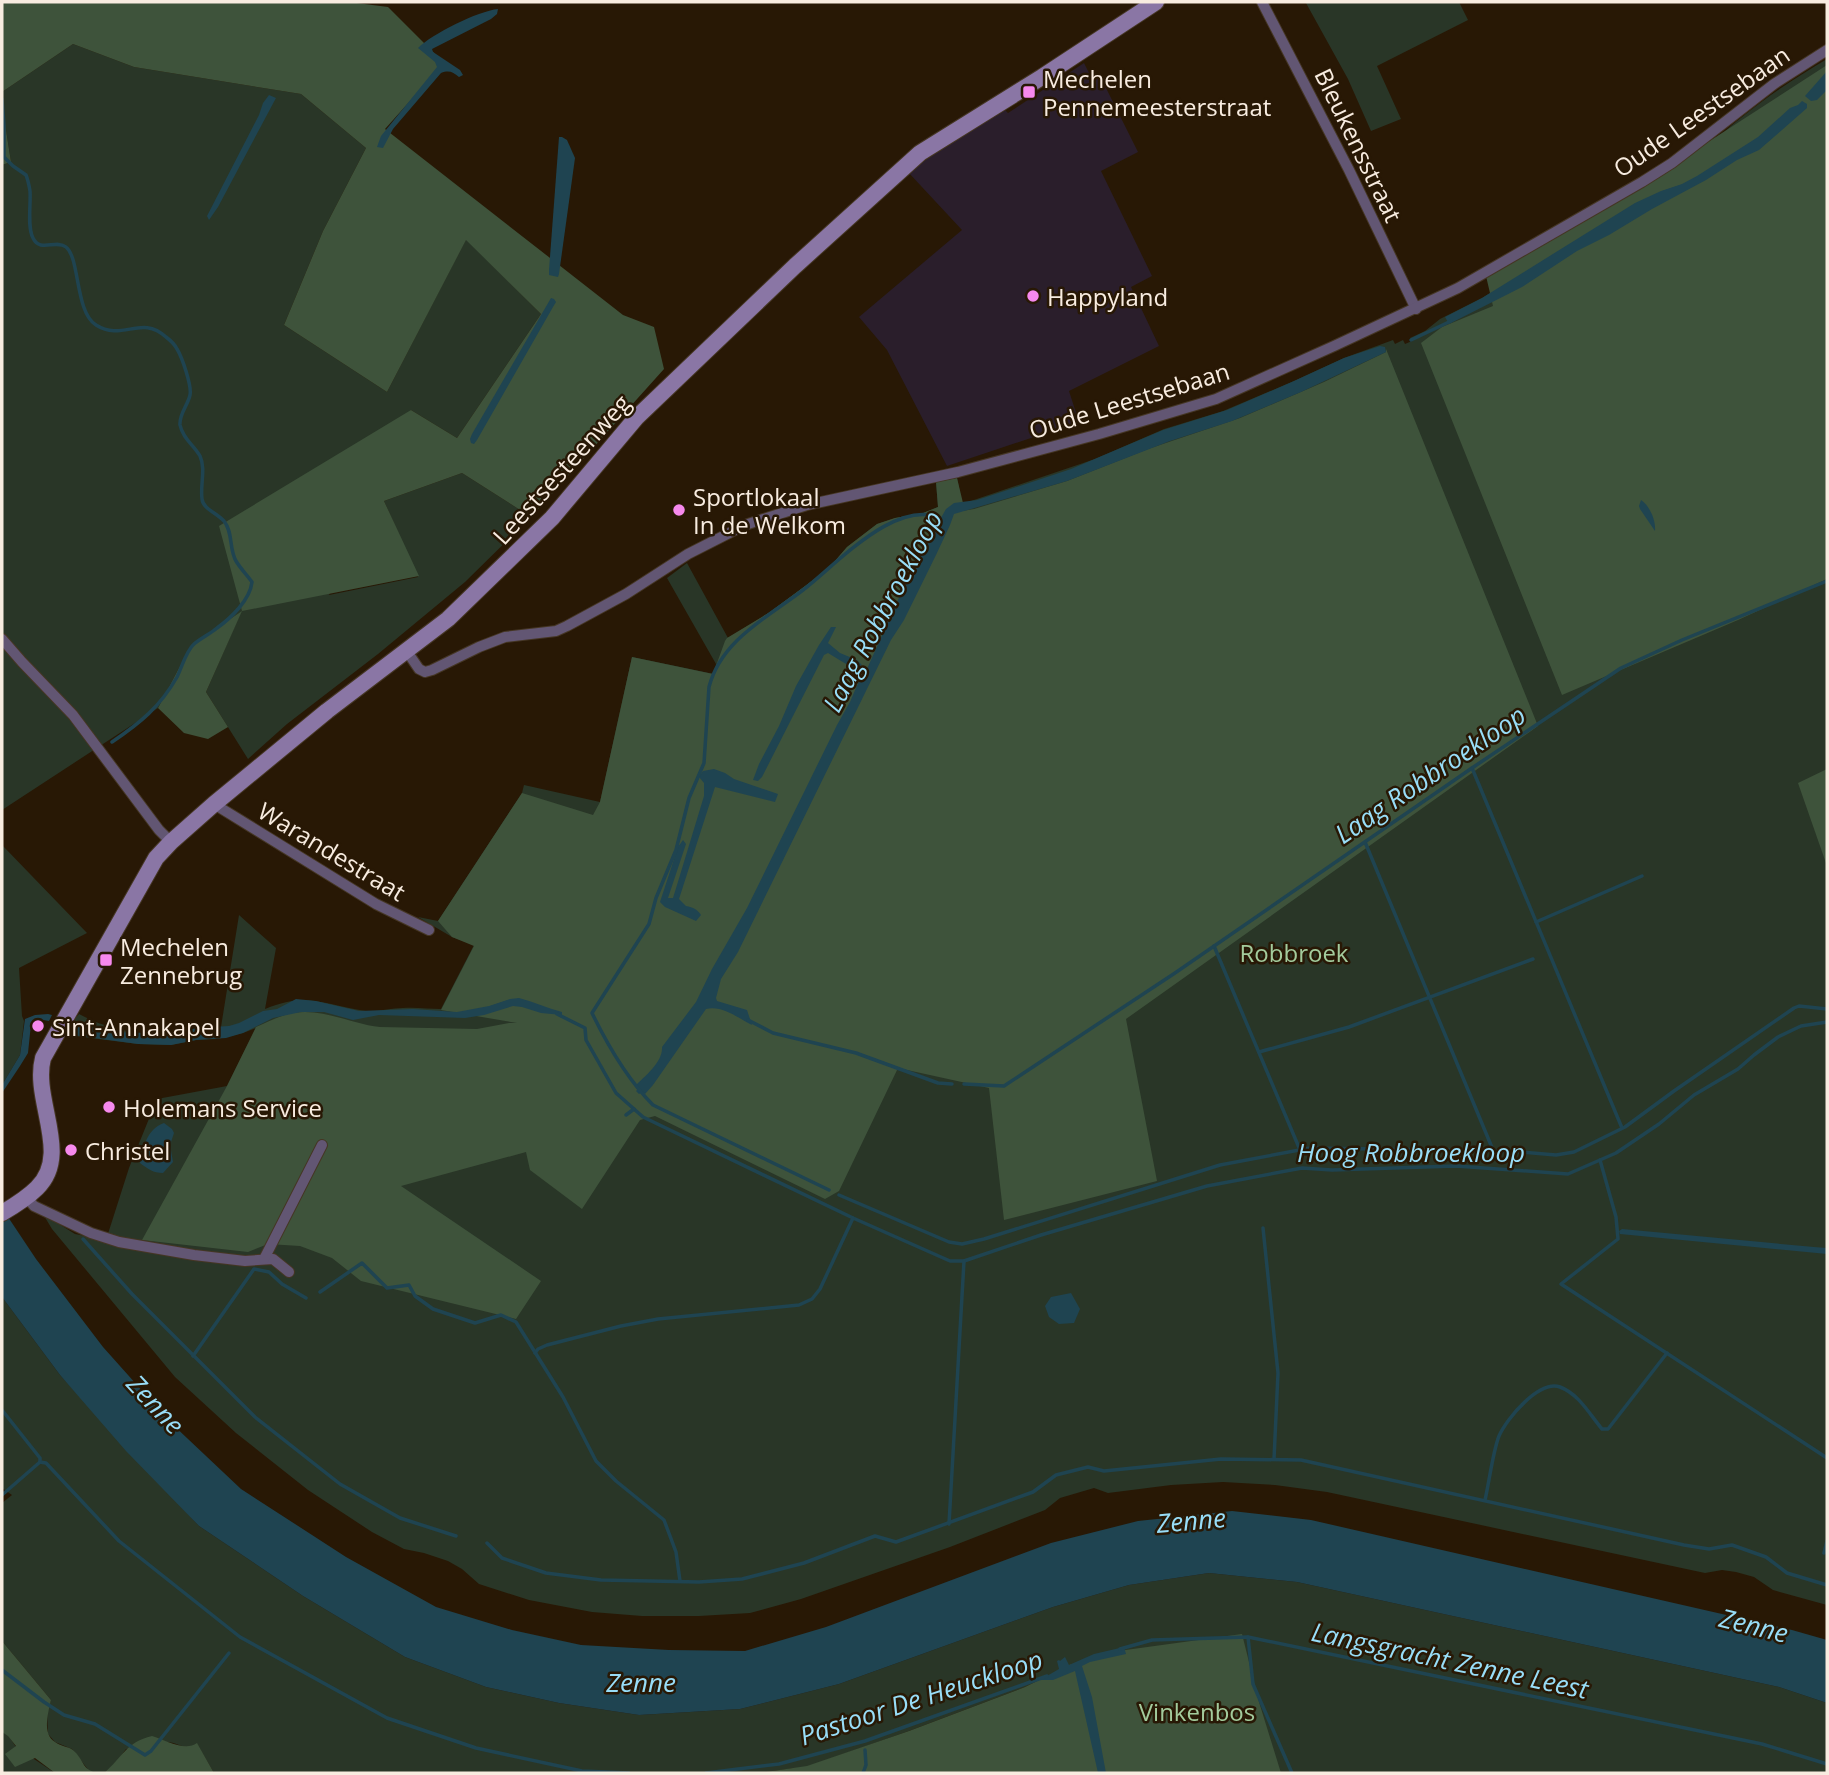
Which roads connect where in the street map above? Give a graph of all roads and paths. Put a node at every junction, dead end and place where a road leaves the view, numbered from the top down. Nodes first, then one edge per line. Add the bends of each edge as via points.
1 (1156, 2) edge
2 (1262, 2) edge
3 (1827, 50) edge
4 (1416, 309) junction
5 (2, 639) edge
6 (406, 650) junction
7 (214, 804) junction
8 (171, 842) junction
9 (429, 930) dead end
10 (322, 1145) dead end
11 (26, 1197) junction
12 (4, 1212) edge
13 (264, 1259) junction
14 (289, 1272) dead end

1 - 6 street, Leestsesteenweg via 920,153 655,399 552,518 448,619
2 - 4 street, Bleukensstraat
3 - 4 street, Oude Leestsebaan via 1774,84 1672,163
4 - 6 street, Oude Leestsebaan via 1216,399 958,472 807,505 746,525 556,631 505,637 425,672
5 - 8 street via 74,715
6 - 7 street, Leestsesteenweg
7 - 8 street, Leestsesteenweg
7 - 9 street, Warandestraat via 376,904
8 - 11 street, Leestsesteenweg via 156,858 43,1058 41,1093 52,1153 43,1181
10 - 13 street
11 - 12 street, Leestsesteenweg
11 - 13 street via 34,1206 119,1242 245,1261
13 - 14 street via 273,1259

